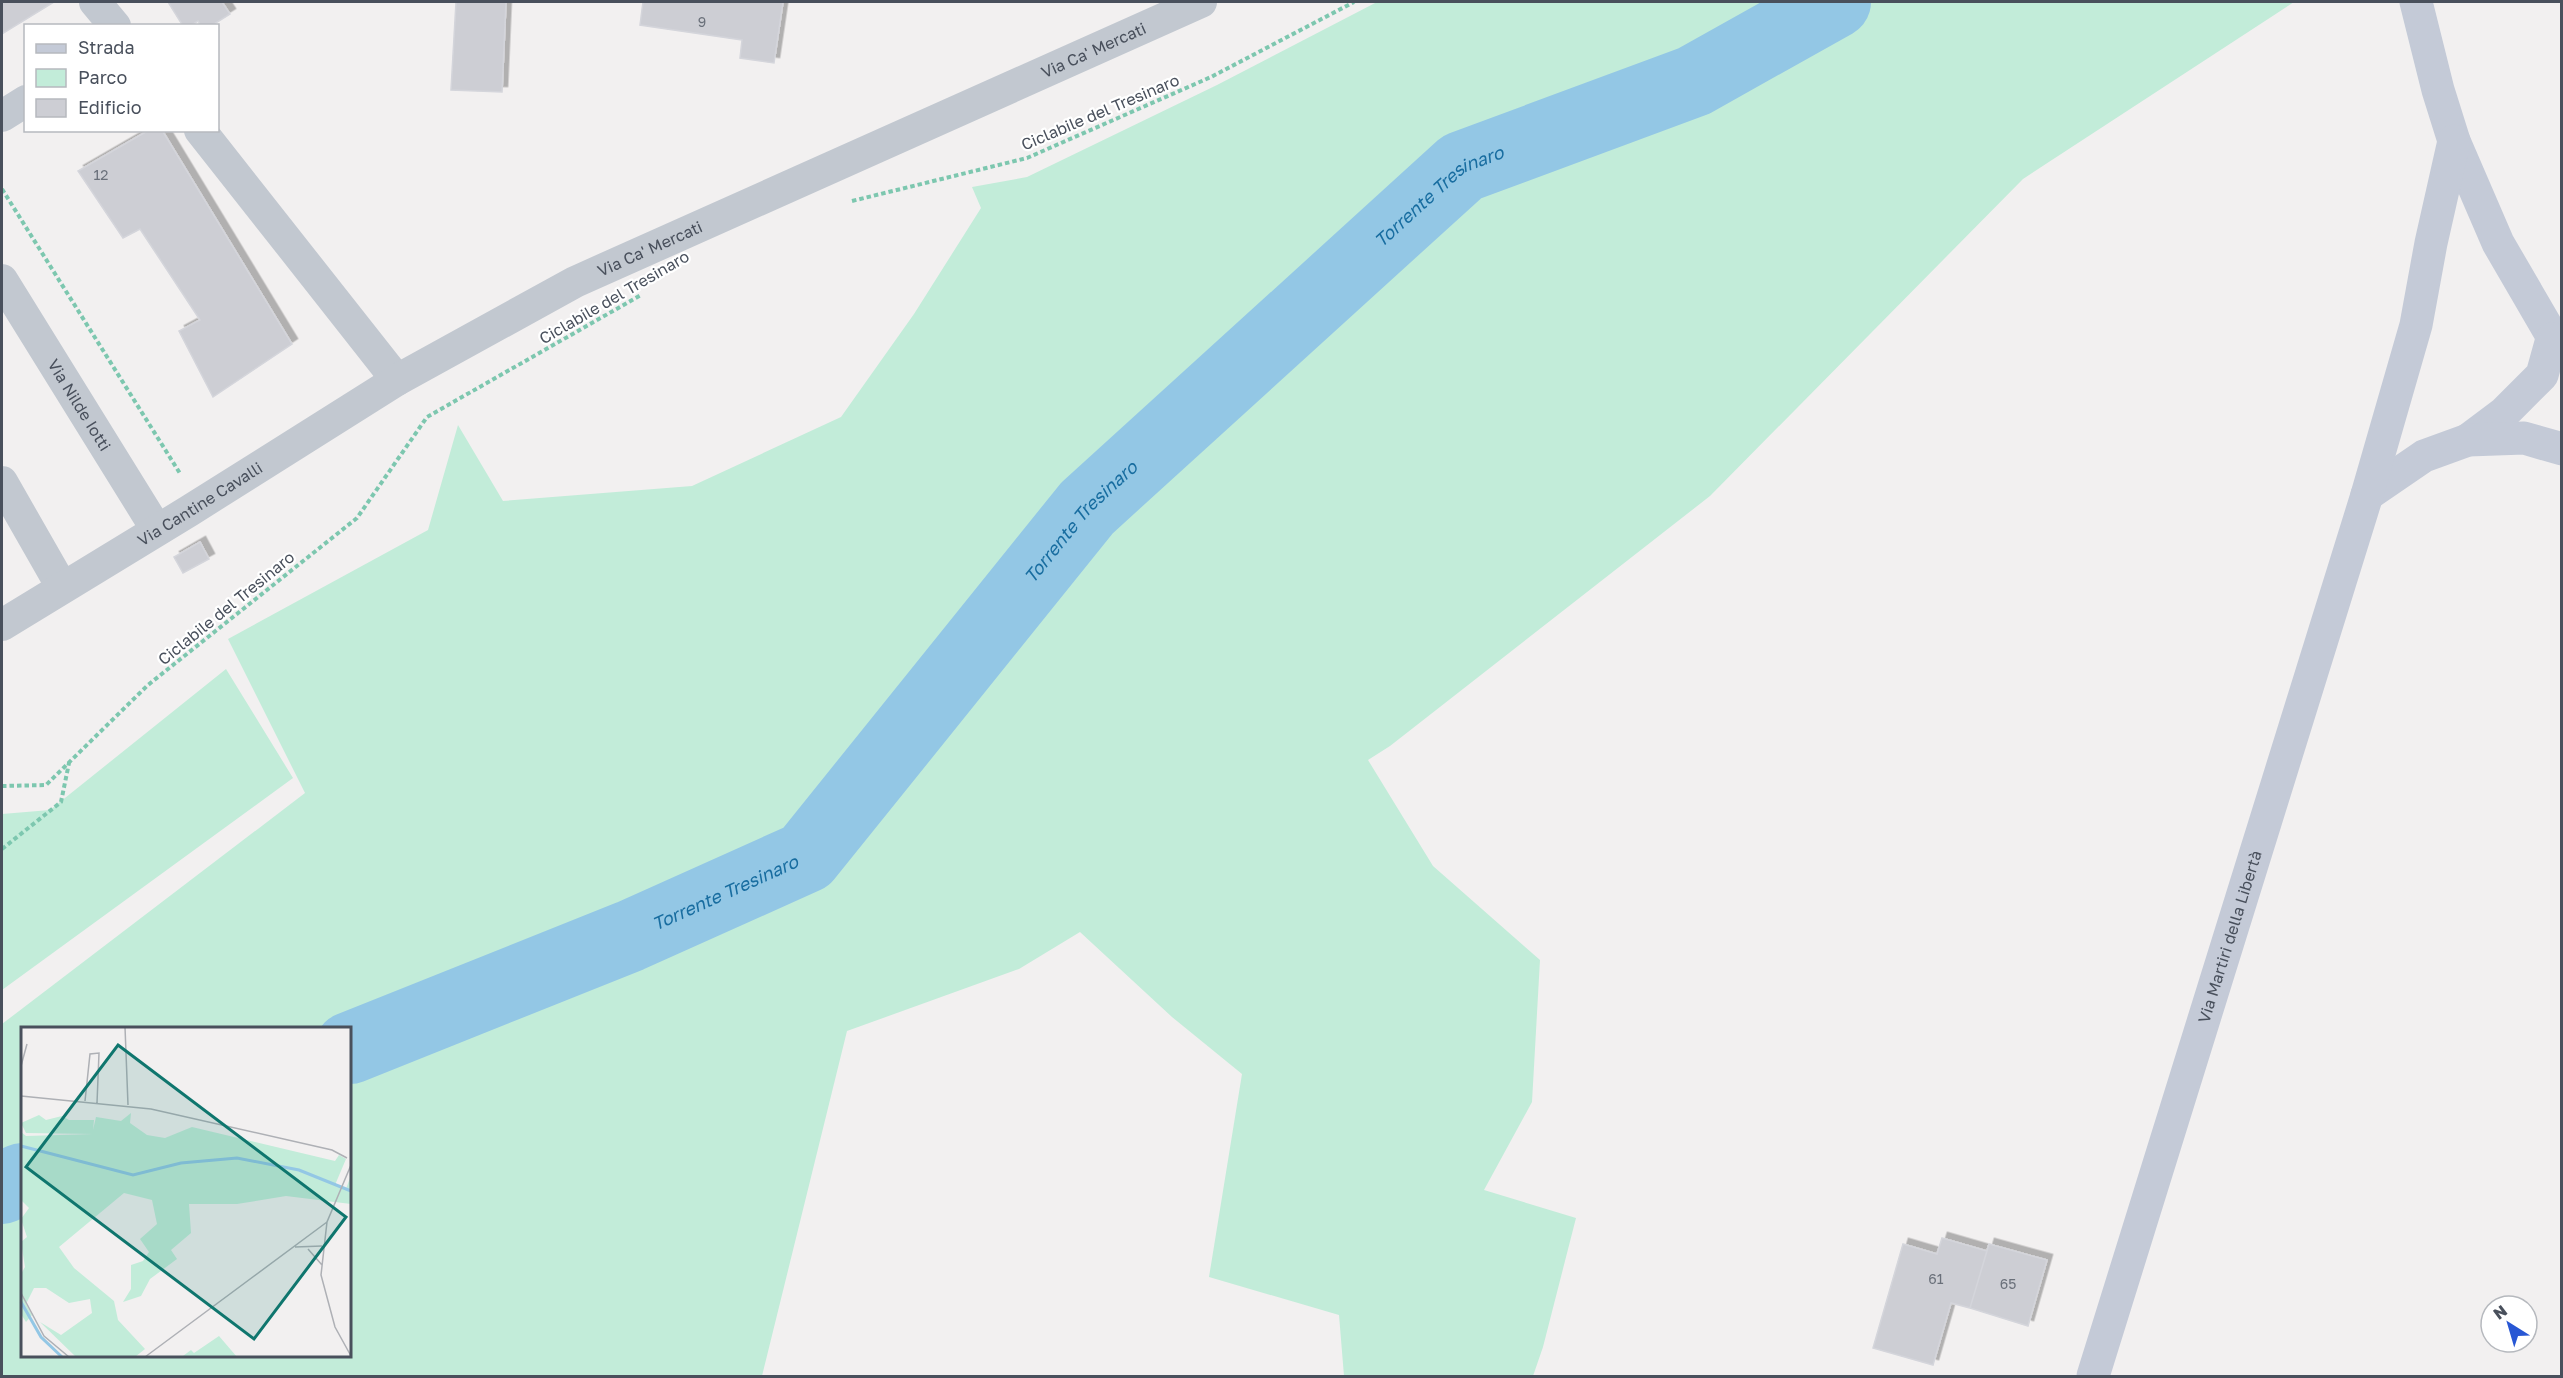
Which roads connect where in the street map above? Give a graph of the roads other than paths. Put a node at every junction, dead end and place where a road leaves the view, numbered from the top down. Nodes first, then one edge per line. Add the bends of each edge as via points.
1 (95, 2) edge
2 (1201, 2) edge
3 (2416, 2) edge
4 (113, 24) edge
5 (24, 101) edge
6 (2, 116) edge
7 (202, 132) edge
8 (2454, 141) junction
9 (2, 280) edge
10 (2557, 346) edge
11 (397, 380) junction
12 (2468, 440) junction
13 (2562, 449) edge
14 (2, 482) edge
15 (2367, 495) junction
16 (157, 530) junction
17 (63, 587) junction
18 (2, 625) edge
19 (2093, 1377) edge

1 - 4 street
2 - 11 street, Via Ca' Mercati via 575,282
3 - 8 street
5 - 6 street
7 - 11 street
8 - 10 street via 2498,243
8 - 15 street, Via Martiri della Libertà via 2416,325
9 - 16 street, Via Nilde Iotti
10 - 12 street via 2542,375 2504,413
11 - 16 street, Via Cantine Cavalli
12 - 13 street via 2524,438
12 - 15 street via 2424,456
14 - 17 street
15 - 19 street, Via Martiri della Libertà
16 - 17 street, Via Cantine Cavalli
17 - 18 street, Via Cantine Cavalli

